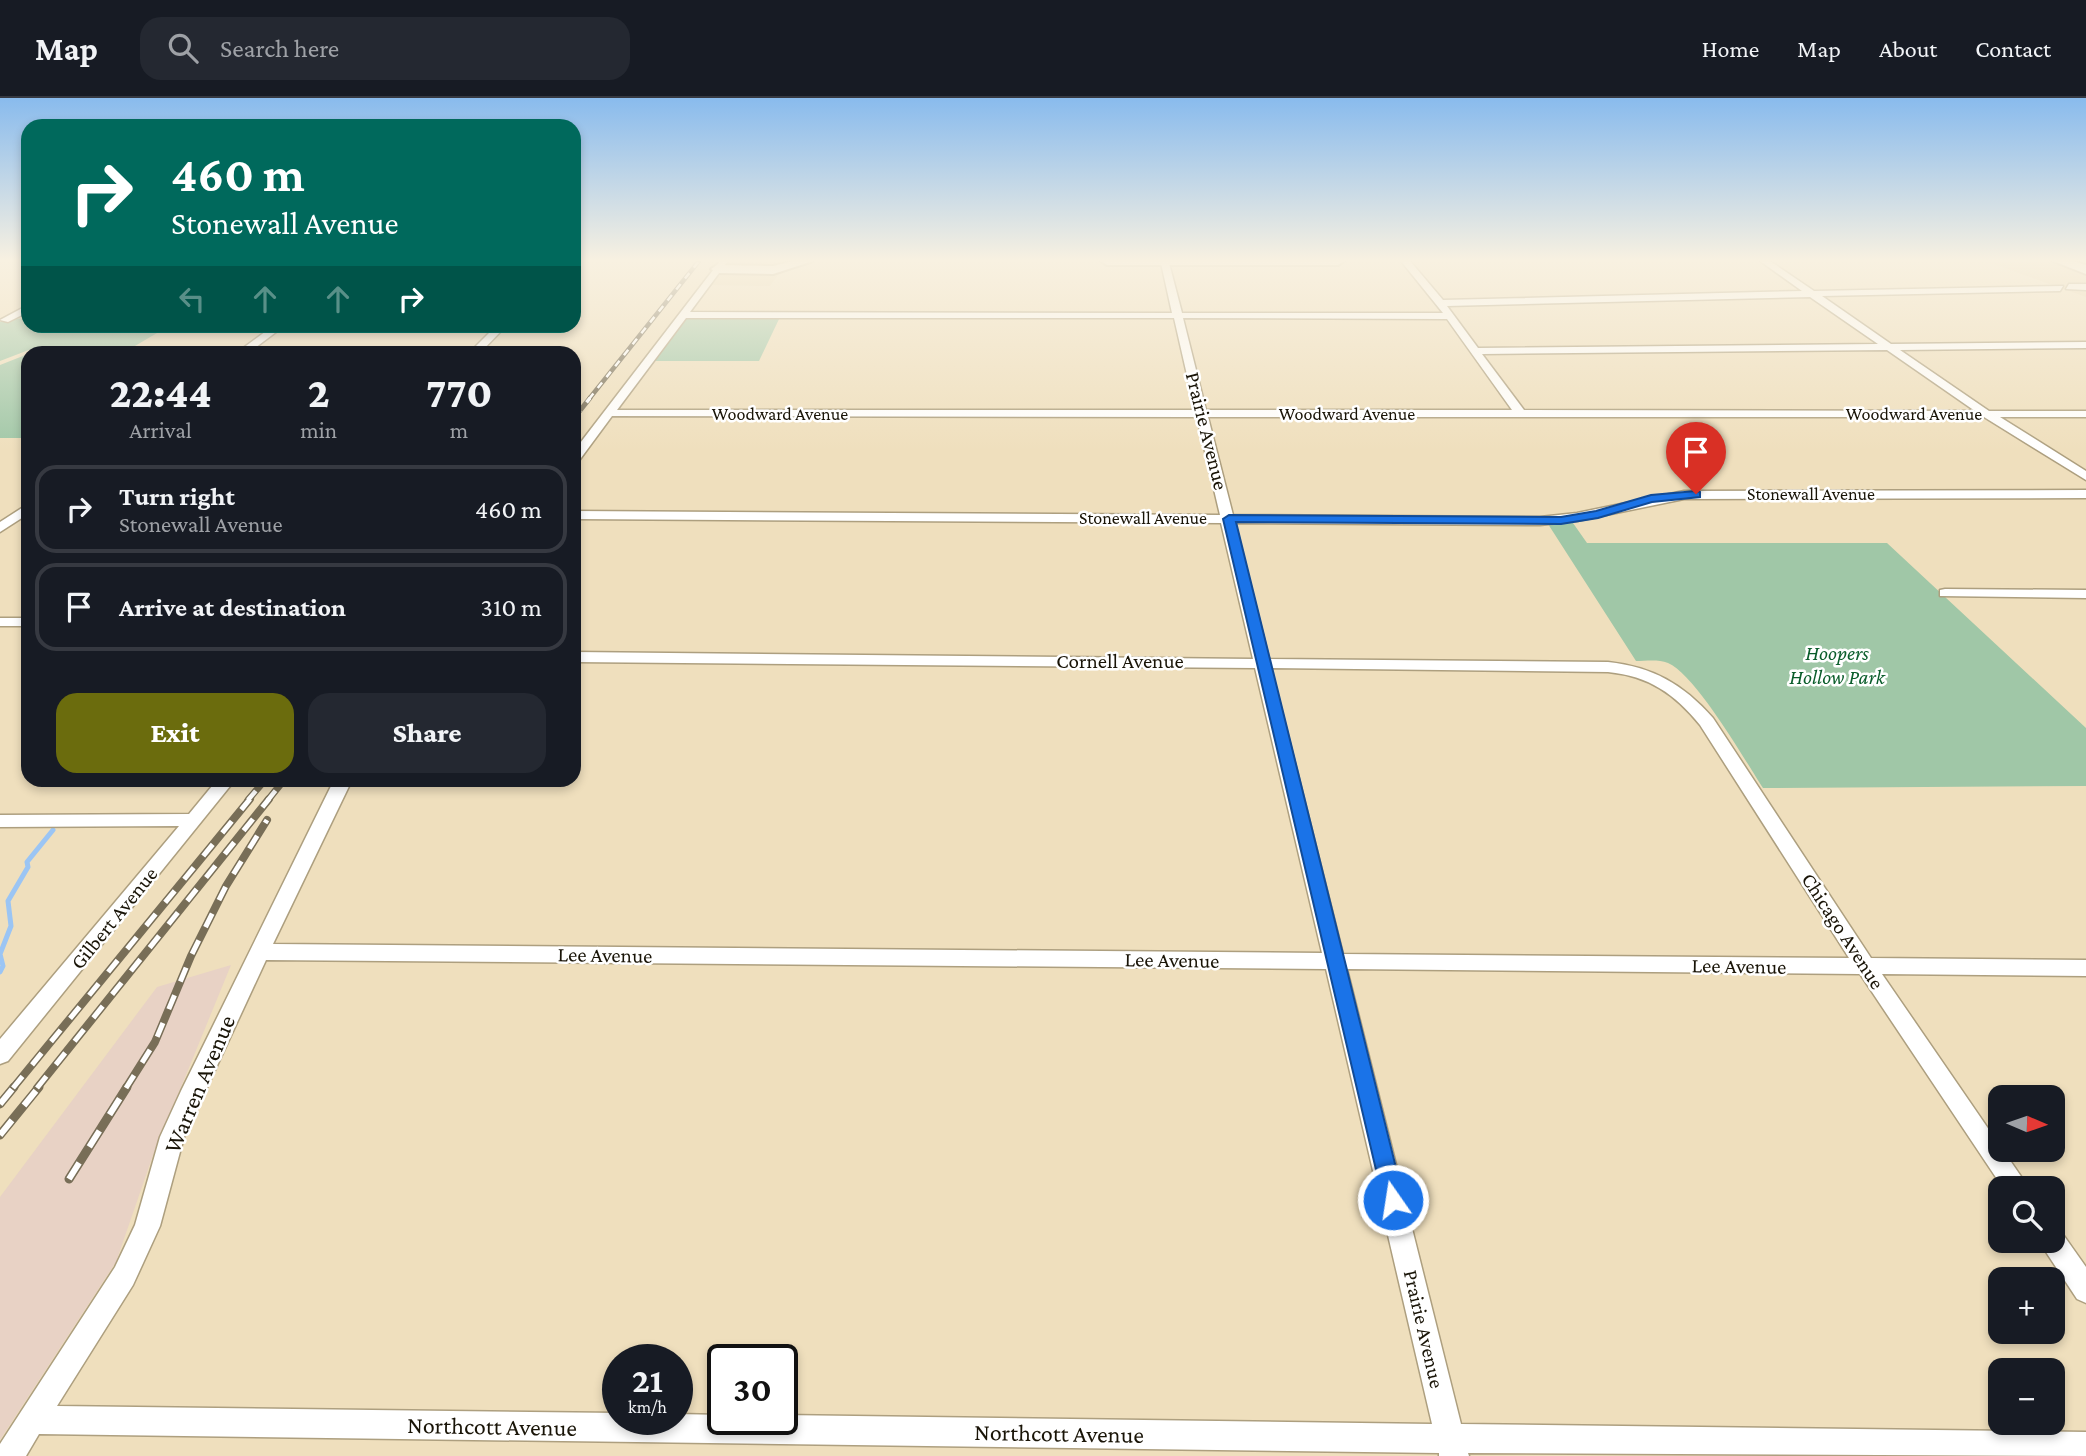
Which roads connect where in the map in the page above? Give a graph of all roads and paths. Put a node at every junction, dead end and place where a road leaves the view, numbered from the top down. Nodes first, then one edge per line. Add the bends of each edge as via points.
1 (675, 324) edge
2 (1180, 324) edge
3 (1455, 324) edge
4 (1856, 324) edge
5 (269, 333) edge
6 (494, 333) edge
7 (2086, 345) edge
8 (251, 346) edge
9 (481, 346) edge
10 (1889, 348) junction
11 (1475, 351) junction
12 (609, 413) junction
13 (1520, 413) junction
14 (1987, 414) junction
15 (2086, 414) edge
16 (1203, 415) junction
17 (581, 450) edge
18 (2086, 476) edge
19 (2086, 494) edge
20 (21, 513) edge
21 (581, 515) edge
22 (1229, 519) junction
23 (0, 528) edge
24 (1945, 593) dead end
25 (2086, 594) edge
26 (0, 622) edge
27 (21, 622) edge
28 (581, 657) edge
29 (1264, 662) junction
30 (1663, 679) joint
31 (221, 787) edge
32 (340, 787) edge
33 (193, 820) junction
34 (0, 821) edge
35 (258, 951) junction
36 (1335, 962) junction
37 (1866, 967) junction
38 (2086, 968) edge
39 (0, 1055) edge
40 (2009, 1176) edge
41 (2061, 1253) edge
42 (2086, 1290) edge
43 (33, 1420) junction
44 (1452, 1447) edge
45 (2086, 1447) edge
46 (9, 1456) edge

1 - 12 street
2 - 16 street, Prairie Avenue
3 - 11 street
4 - 10 street
5 - 8 street
6 - 9 street
7 - 10 street
10 - 11 street
10 - 14 street
11 - 13 street
12 - 16 street, Woodward Avenue
12 - 17 street
13 - 14 street, Woodward Avenue
13 - 16 street, Woodward Avenue
14 - 15 street, Woodward Avenue
14 - 18 street
16 - 22 street, Prairie Avenue
19 - 22 street, Stonewall Avenue via 1684,495 1551,521
20 - 23 street
21 - 22 street, Stonewall Avenue
22 - 29 street, Prairie Avenue
24 - 25 street
26 - 27 street
28 - 29 street, Cornell Avenue
29 - 30 street, Cornell Avenue via 1618,667
29 - 36 street, Prairie Avenue
30 - 37 street, Chicago Avenue via 1707,722
31 - 33 street, Gilbert Avenue
32 - 35 street, Warren Avenue
33 - 34 street
33 - 39 street, Gilbert Avenue
35 - 36 street, Lee Avenue
35 - 43 street, Warren Avenue via 172,1137 147,1226 124,1276
36 - 37 street, Lee Avenue
36 - 44 street, Prairie Avenue
37 - 38 street, Lee Avenue
37 - 40 street, Chicago Avenue
41 - 42 street
43 - 44 street, Northcott Avenue
43 - 46 street, Warren Avenue
44 - 45 street, Northcott Avenue

